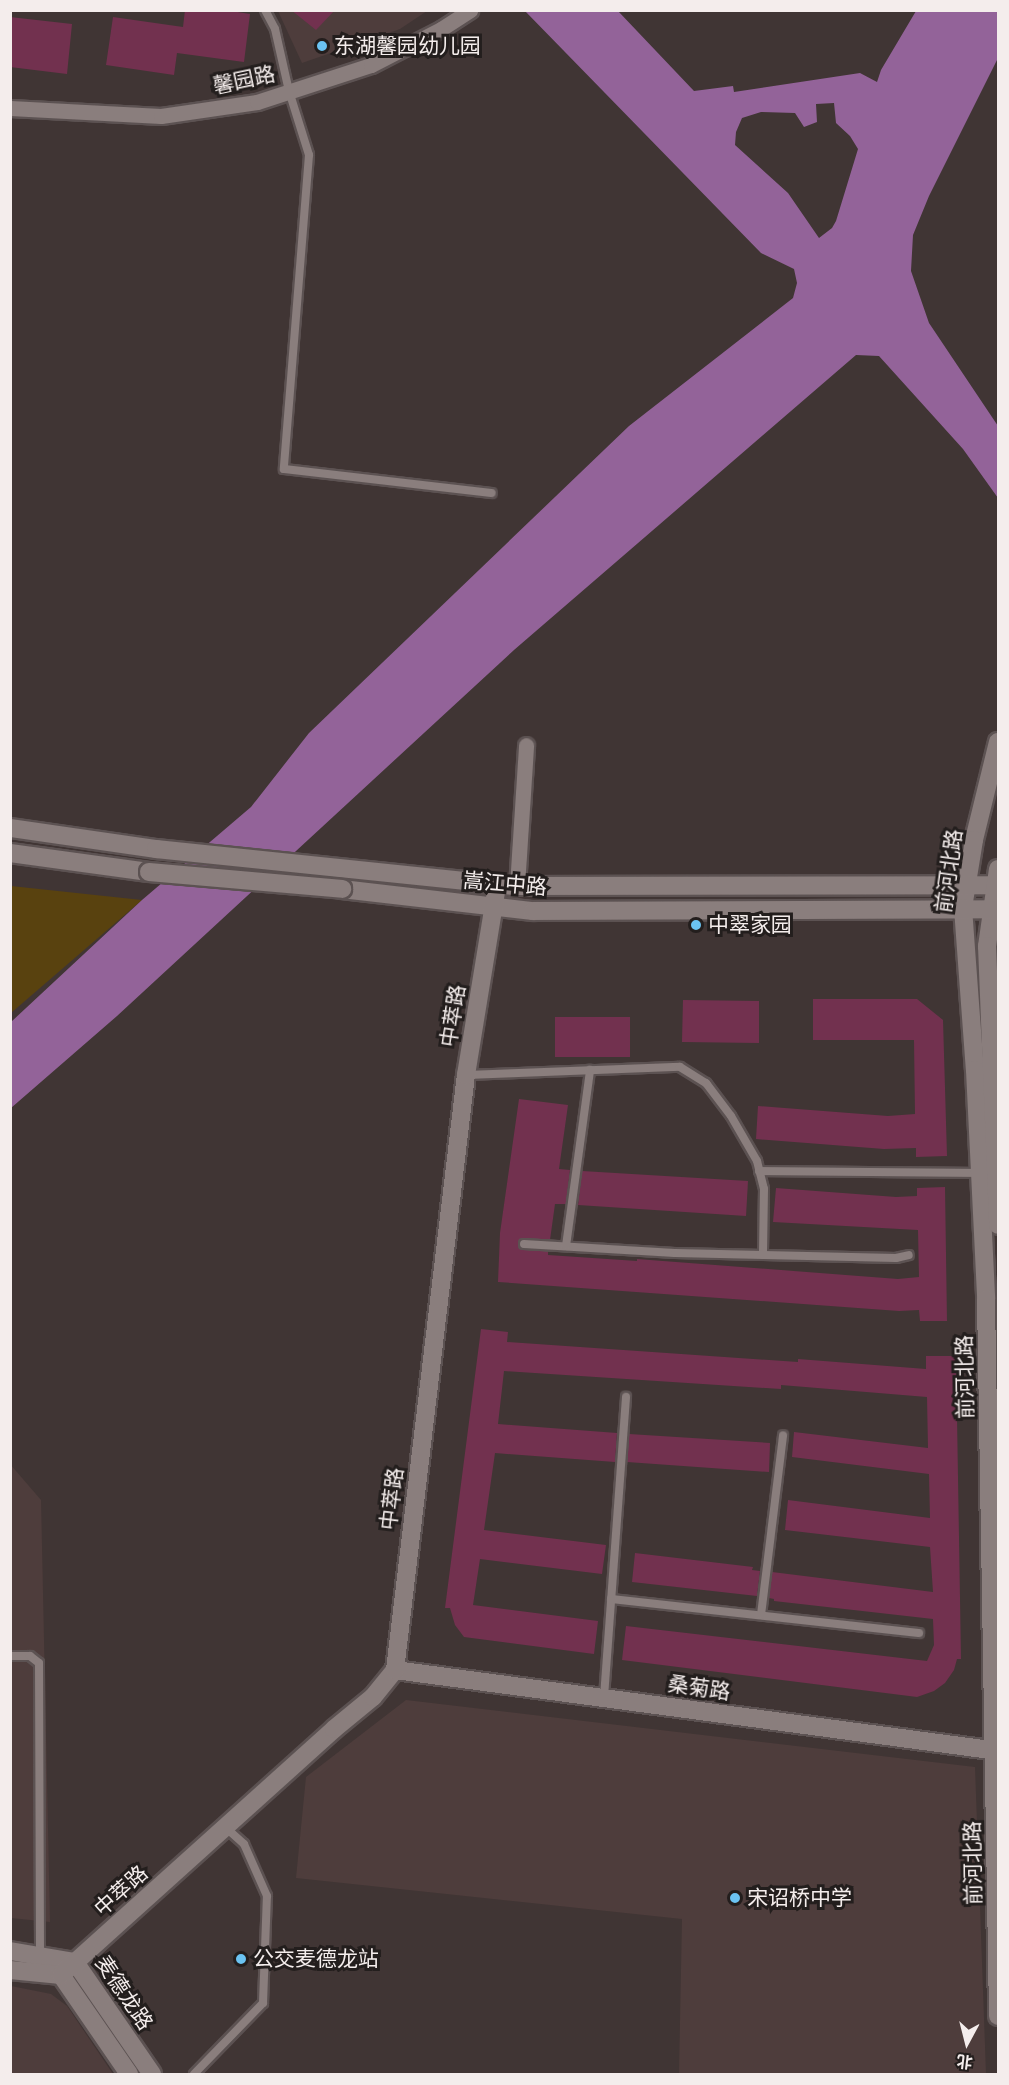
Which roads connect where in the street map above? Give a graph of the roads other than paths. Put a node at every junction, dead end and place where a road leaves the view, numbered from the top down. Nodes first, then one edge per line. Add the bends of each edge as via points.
1 (265, 10) edge
2 (470, 10) edge
3 (290, 92) junction
4 (10, 108) edge
5 (492, 493) dead end
6 (999, 742) edge
7 (526, 745) dead end
8 (10, 828) edge
9 (10, 854) edge
10 (998, 880) edge
11 (497, 885) junction
12 (966, 885) junction
13 (517, 886) junction
14 (495, 907) junction
15 (963, 908) junction
16 (995, 909) edge
17 (590, 1070) junction
18 (466, 1075) junction
19 (759, 1171) junction
20 (980, 1173) junction
21 (999, 1225) edge
22 (524, 1244) dead end
23 (566, 1246) junction
24 (764, 1255) junction
25 (909, 1255) dead end
26 (626, 1397) dead end
27 (783, 1435) dead end
28 (611, 1599) junction
29 (761, 1615) junction
30 (919, 1633) dead end
31 (10, 1656) edge
32 (394, 1670) junction
33 (604, 1698) junction
34 (996, 1751) edge
35 (226, 1828) junction
36 (10, 1951) edge
37 (40, 1956) junction
38 (75, 1962) junction
39 (10, 1970) edge
40 (61, 1975) junction
41 (999, 2016) edge
42 (129, 2074) edge
43 (152, 2074) edge
44 (194, 2074) edge

1 - 3 lane via 275,29
2 - 3 street, 馨园路 via 371,65
3 - 4 street, 馨园路 via 257,102 161,116
3 - 5 lane via 309,155 284,469
6 - 12 main road, 前河北路
7 - 13 street
8 - 11 main road, 嵩江中路 via 156,849
9 - 14 main road, 嵩江中路, bridge
10 - 12 main road, 嵩江中路
10 - 16 main road
11 - 13 main road, 嵩江中路
11 - 14 main road, 中萃路
12 - 13 main road, 嵩江中路
12 - 15 main road, 前河北路
14 - 15 main road, 嵩江中路 via 533,911
14 - 18 main road, 中萃路
15 - 16 main road, 嵩江中路
15 - 20 main road, 前河北路
16 - 21 main road via 987,946
17 - 18 lane
17 - 19 lane via 680,1067 706,1083 731,1116
17 - 23 lane
18 - 32 main road, 中萃路
19 - 20 lane
19 - 24 lane via 764,1189
20 - 34 main road, 前河北路
22 - 23 lane
23 - 24 lane
24 - 25 lane
26 - 28 lane
27 - 29 lane
28 - 29 lane
28 - 33 lane
29 - 30 lane
31 - 37 lane via 30,1656 39,1663
32 - 33 main road, 桑菊路
32 - 35 main road, 中萃路 via 373,1697
33 - 34 main road, 桑菊路
34 - 41 main road, 前河北路
35 - 38 main road, 中萃路
35 - 44 lane via 244,1844 267,1896 262,2003
36 - 37 main road, 麦德龙路
37 - 38 main road, 麦德龙路
38 - 40 main road, 中萃路
38 - 43 main road, 麦德龙路
39 - 40 main road, 麦德龙路
40 - 42 main road, 麦德龙路

